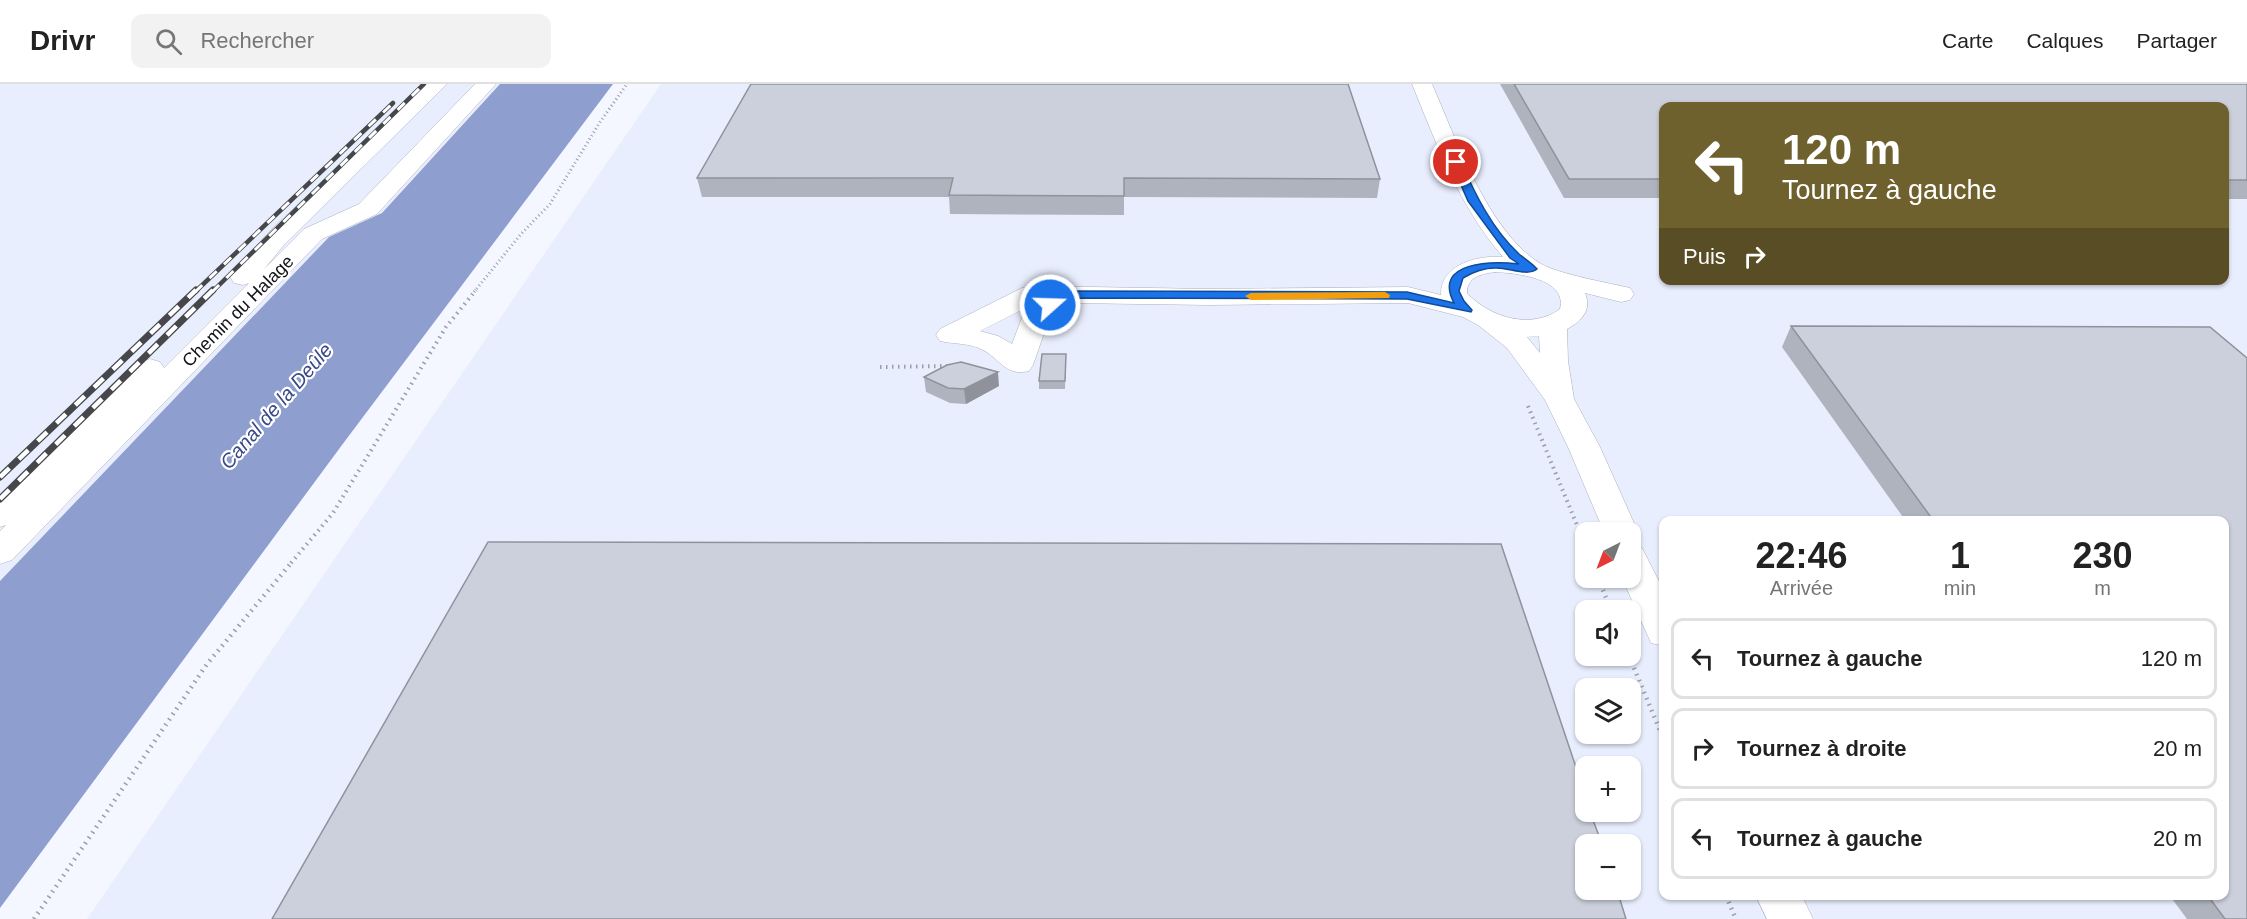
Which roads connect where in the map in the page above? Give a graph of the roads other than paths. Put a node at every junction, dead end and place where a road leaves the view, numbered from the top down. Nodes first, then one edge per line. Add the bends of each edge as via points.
1 (437, 84) edge
2 (486, 84) edge
3 (1422, 84) edge
4 (1473, 201) junction
5 (1542, 272) junction
6 (1462, 276) junction
7 (1063, 295) dead end
8 (1407, 295) junction
9 (1478, 315) junction
10 (1564, 316) junction
11 (1560, 399) junction
12 (0, 516) edge
13 (1617, 522) edge
14 (0, 552) edge
15 (1641, 581) edge
16 (1659, 622) edge
17 (1781, 900) edge
18 (1790, 919) edge

1 - 12 street via 274,240 256,263
2 - 14 street, Chemin du Halage via 368,209 313,234
3 - 4 street
4 - 5 street via 1514,255
4 - 6 street via 1480,241 1478,256
5 - 6 street via 1495,264
5 - 10 street via 1573,294
5 - 10 street via 1621,294
6 - 8 street
6 - 9 street via 1454,295
7 - 8 street
8 - 9 street
9 - 10 street via 1518,327
9 - 11 street via 1517,342
10 - 11 street via 1554,361
11 - 13 street
15 - 16 street
17 - 18 street

